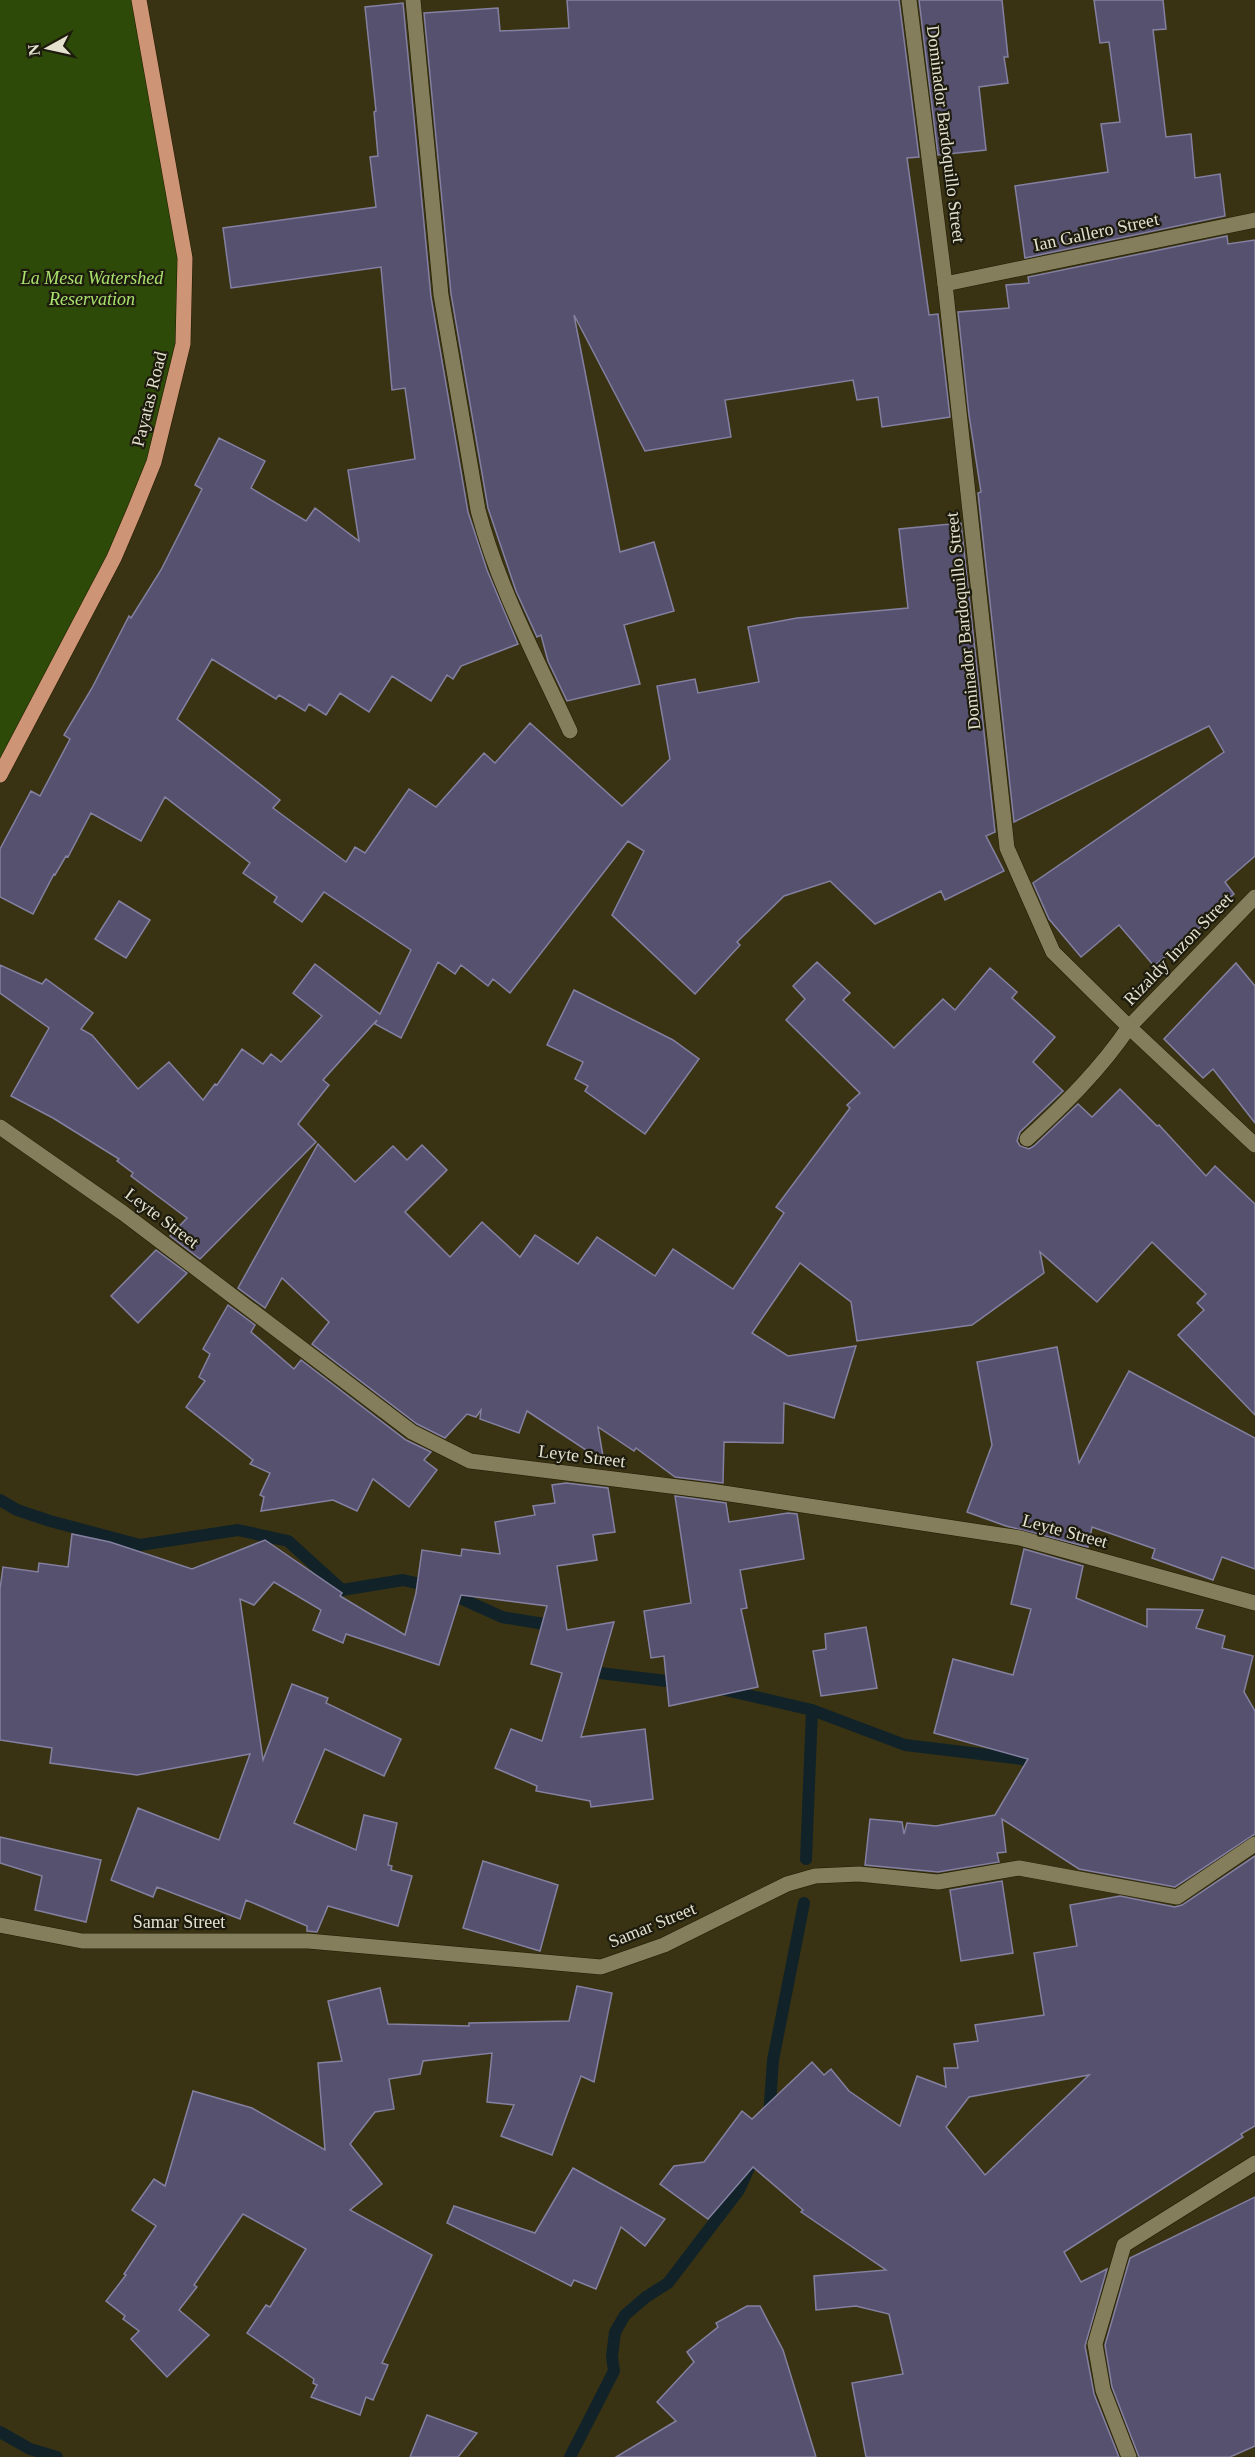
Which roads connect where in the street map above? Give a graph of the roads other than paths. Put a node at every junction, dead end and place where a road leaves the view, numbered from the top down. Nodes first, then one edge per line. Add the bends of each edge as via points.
1 (140, 0) edge
2 (413, 0) edge
3 (909, 0) edge
4 (1255, 220) edge
5 (945, 284) junction
6 (570, 731) dead end
7 (0, 775) edge
8 (1255, 897) edge
9 (1129, 1027) junction
10 (0, 1127) edge
11 (1027, 1140) dead end
12 (1255, 1145) edge
13 (1255, 1603) edge
14 (1255, 1844) edge
15 (0, 1925) edge
16 (1255, 2163) edge
17 (1130, 2457) edge

1 - 7 main road, Payatas Road via 185,258 183,344 154,462 135,509 114,558
2 - 6 street via 441,295 478,510 516,615
3 - 5 street, Dominador Bardoquillo Street
4 - 5 street, Ian Gallero Street
5 - 9 street, Dominador Bardoquillo Street via 1007,848 1053,952
8 - 9 street, Rizaldy Inzon Street
9 - 11 street, Rizaldy Inzon Street via 1068,1102
9 - 12 street, Dominador Bardoquillo Street
10 - 13 street, Leyte Street via 123,1213 412,1432 470,1461 710,1491 1020,1538
14 - 15 street, Samar Street via 1178,1897 1019,1868 938,1882 859,1874 815,1876 787,1884 664,1945 601,1967 308,1941 82,1941
16 - 17 street via 1124,2245 1095,2344 1103,2390

